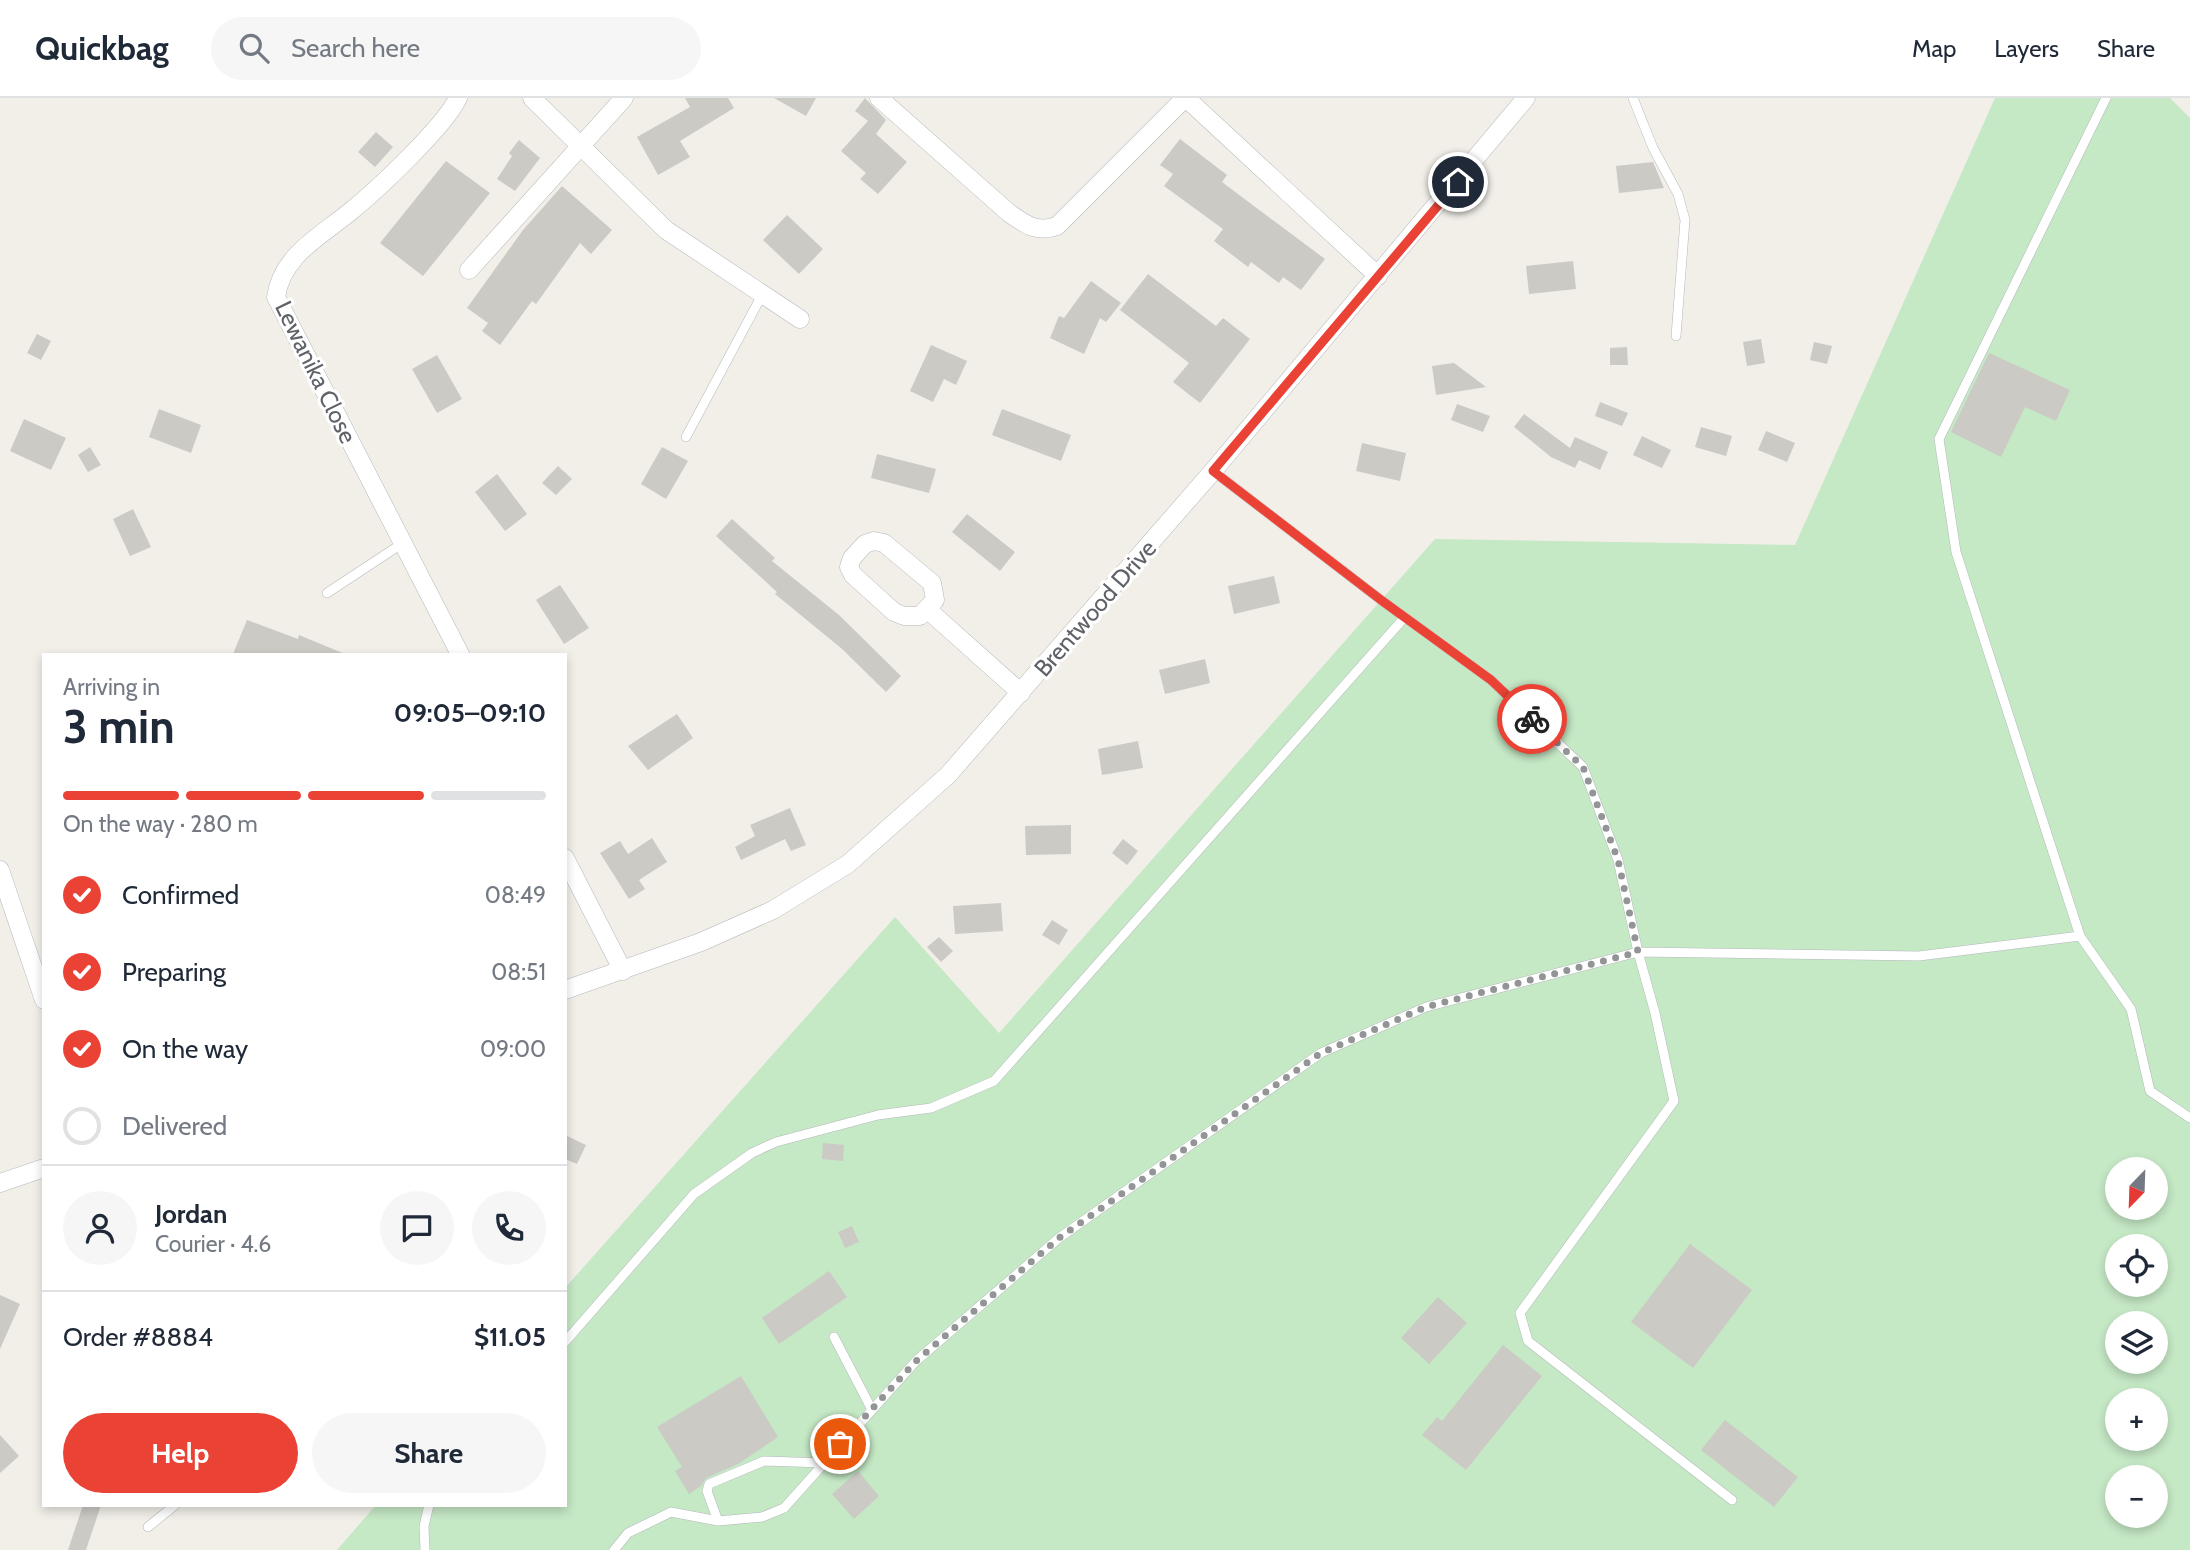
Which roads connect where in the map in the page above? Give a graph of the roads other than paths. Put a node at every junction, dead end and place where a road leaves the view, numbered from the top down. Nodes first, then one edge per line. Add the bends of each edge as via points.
1 (458, 98) edge
2 (533, 98) edge
3 (624, 98) edge
4 (879, 98) edge
5 (1186, 98) edge
6 (1526, 98) edge
7 (1633, 98) edge
8 (2106, 98) edge
9 (580, 145) junction
10 (469, 271) dead end
11 (1378, 276) junction
12 (762, 295) junction
13 (800, 319) dead end
14 (1676, 336) dead end
15 (686, 437) dead end
16 (1213, 471) junction
17 (402, 543) junction
18 (327, 593) dead end
19 (928, 610) junction
20 (1404, 618) junction
21 (459, 653) edge
22 (1021, 693) junction
23 (567, 862) edge
24 (0, 870) edge
25 (2080, 936) junction
26 (1638, 952) junction
27 (623, 971) junction
28 (567, 989) edge
29 (42, 994) edge
30 (2190, 1118) edge
31 (42, 1169) edge
32 (0, 1182) edge
33 (834, 1338) dead end
34 (567, 1340) edge
35 (871, 1408) junction
36 (824, 1463) junction
37 (1732, 1500) dead end
38 (173, 1507) edge
39 (429, 1507) edge
40 (718, 1521) junction
41 (148, 1527) dead end
42 (425, 1550) edge
43 (614, 1550) edge

1 - 17 street, Lewanika Close via 447,116 372,192 291,259 278,280 276,297
2 - 9 street
3 - 9 street
4 - 5 street via 1009,214 1044,231 1057,226
5 - 11 street
6 - 11 street, Brentwood Drive
7 - 14 lane via 1678,194 1685,220
8 - 25 lane via 1939,439 1956,552
9 - 10 street
9 - 12 street via 666,230
11 - 16 street, Brentwood Drive
12 - 13 street
12 - 15 lane
16 - 20 lane
16 - 22 street, Brentwood Drive
17 - 18 lane
17 - 21 street, Lewanika Close
19 - 19 street via 913,617 894,612 853,575 849,567 852,558 865,544 884,543 932,583 935,600
19 - 22 street
20 - 26 lane via 1491,680 1583,767 1618,860
20 - 34 lane via 994,1081 931,1108 878,1115 776,1142 742,1159 694,1194
22 - 27 street, Brentwood Drive via 948,775 848,864 773,910
23 - 27 street
24 - 29 street
25 - 26 lane via 1919,957
25 - 30 lane via 2131,1009 2150,1091
26 - 35 lane via 1426,1007 1321,1053 1059,1238 916,1361
26 - 37 lane via 1674,1101 1520,1313 1528,1341
27 - 28 street, Brentwood Drive
31 - 32 street
33 - 35 lane
35 - 36 lane
36 - 40 lane via 784,1508 762,1517
36 - 40 lane via 764,1461 709,1484
38 - 41 lane
39 - 42 lane
40 - 43 lane via 671,1512 628,1533

